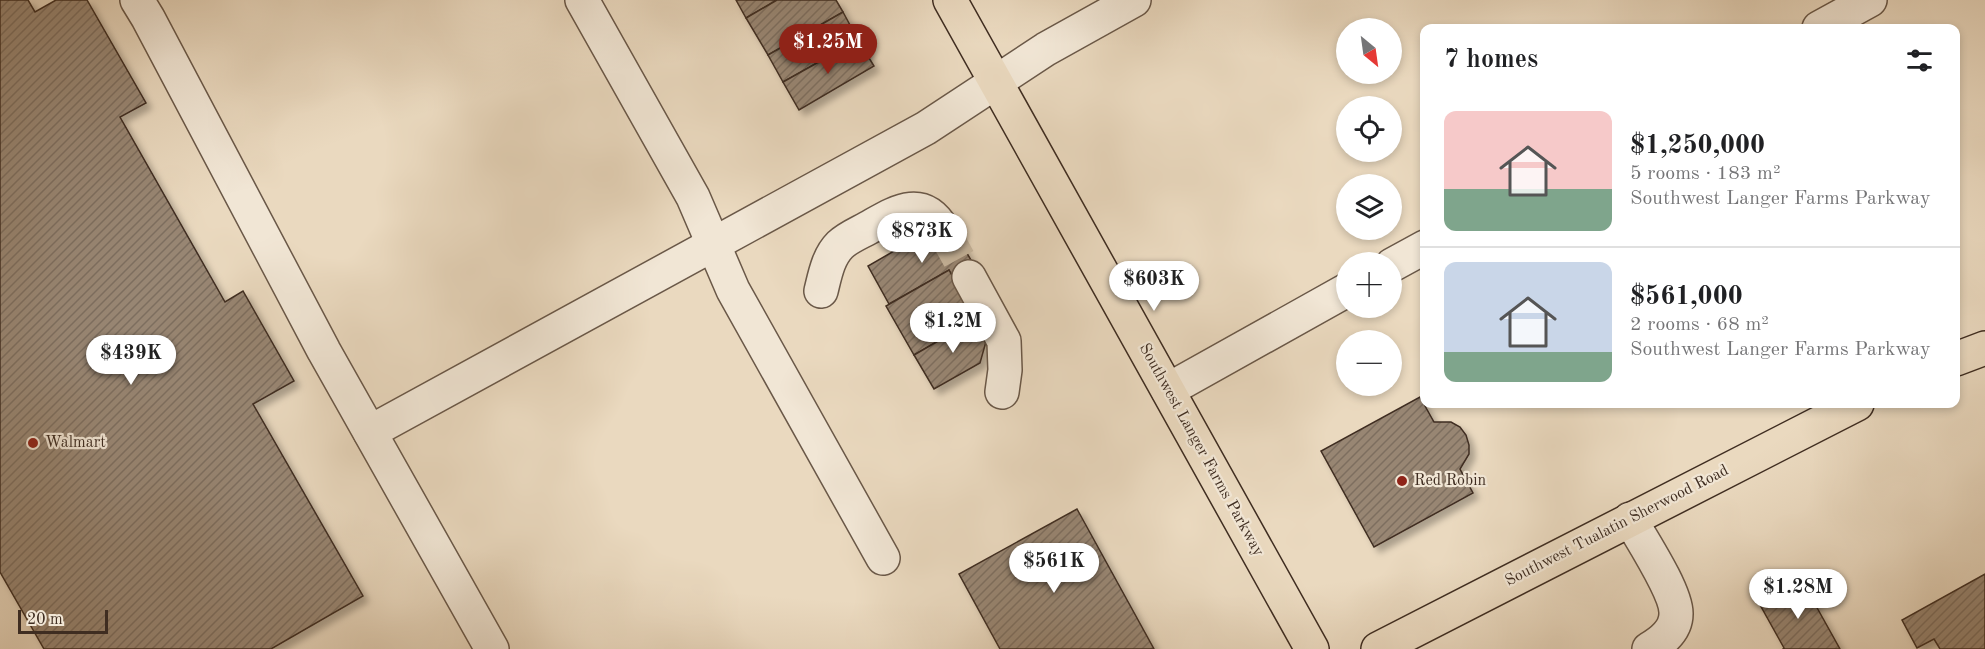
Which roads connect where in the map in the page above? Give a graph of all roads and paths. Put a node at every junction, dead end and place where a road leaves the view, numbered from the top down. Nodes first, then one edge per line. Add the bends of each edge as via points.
1 (137, 0) edge
2 (582, 0) edge
3 (950, 0) edge
4 (1134, 0) edge
5 (1870, 0) edge
6 (1826, 24) edge
7 (996, 82) junction
8 (944, 230) tunnel mouth
9 (713, 243) junction
10 (1420, 250) edge
11 (1402, 260) edge
12 (969, 277) tunnel mouth
13 (821, 291) dead end
14 (1336, 296) edge
15 (1985, 348) edge
16 (1960, 357) edge
17 (1168, 390) junction
18 (1002, 392) dead end
19 (1849, 408) edge
20 (370, 432) junction
21 (1630, 519) junction
22 (883, 558) dead end
23 (492, 649) edge
24 (1312, 649) edge
25 (1378, 649) edge
26 (1649, 649) edge

1 - 20 lane
2 - 9 lane via 693,197
3 - 7 main road, Southwest Langer Farms Parkway
4 - 7 lane
5 - 6 lane
7 - 9 lane via 926,128
7 - 17 main road, Southwest Langer Farms Parkway
8 - 13 lane via 927,212 913,208 898,211 842,243 830,259
9 - 20 lane
9 - 22 lane via 733,290
10 - 11 lane
12 - 18 lane via 1004,341
14 - 17 lane
15 - 16 main road
17 - 24 main road, Southwest Langer Farms Parkway
19 - 21 main road, Southwest Tualatin Sherwood Road
20 - 23 lane
21 - 25 main road, Southwest Tualatin Sherwood Road
21 - 26 lane via 1674,601 1677,616 1665,639

